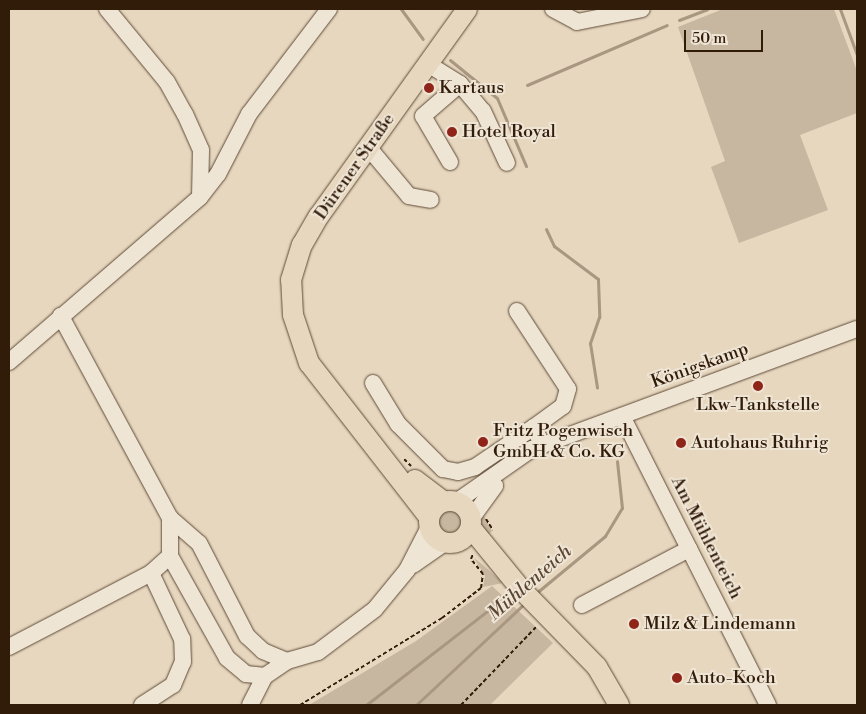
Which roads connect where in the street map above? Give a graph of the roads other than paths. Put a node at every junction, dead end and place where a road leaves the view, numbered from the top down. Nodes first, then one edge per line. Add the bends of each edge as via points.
1 (108, 9) edge
2 (329, 9) edge
3 (468, 9) edge
4 (553, 9) edge
5 (642, 9) edge
6 (428, 64) junction
7 (460, 84) junction
8 (403, 98) junction
9 (423, 116) junction
10 (368, 147) junction
11 (450, 162) dead end
12 (507, 164) dead end
13 (200, 197) junction
14 (431, 200) dead end
15 (517, 311) dead end
16 (61, 316) junction
17 (857, 329) edge
18 (300, 342) junction
19 (9, 362) edge
20 (373, 383) dead end
21 (622, 416) junction
22 (534, 427) junction
23 (549, 442) junction
24 (450, 502) junction
25 (170, 518) junction
26 (429, 522) junction
27 (464, 537) junction
28 (689, 549) junction
29 (170, 556) junction
30 (407, 570) junction
31 (150, 573) junction
32 (582, 605) dead end
33 (9, 647) edge
34 (287, 661) junction
35 (264, 691) edge
36 (142, 705) edge
37 (250, 705) edge
38 (619, 705) edge
39 (768, 705) edge

1 - 13 street via 168,82 185,114 201,150
2 - 13 street via 249,114 230,154
3 - 6 main road, Dürener Straße
4 - 5 street via 576,22
6 - 7 street
6 - 8 main road, Dürener Straße
7 - 9 street
7 - 12 street via 483,111
8 - 9 street
8 - 10 main road, Dürener Straße
9 - 11 street
10 - 14 street via 410,196
10 - 18 main road, Dürener Straße via 319,216 296,262 290,297
13 - 16 street
15 - 22 street via 568,389 563,406
16 - 19 street
16 - 25 street
17 - 21 street, Königskamp
18 - 24 main road, Dürener Straße via 415,480
18 - 26 main road, Dürener Straße via 330,392
20 - 22 street via 398,424 443,469 458,472 475,467
21 - 23 street, Königskamp
21 - 28 street, Am Mühlenteich
22 - 23 street
23 - 24 street, Königskamp via 502,467
23 - 27 street, Königskamp via 494,487
24 - 26 main road
24 - 27 main road, Dürener Straße
25 - 29 street
25 - 34 street via 199,543 247,636 263,651
26 - 27 main road, Dürener Straße
26 - 30 street
27 - 30 street, Königskamp
27 - 38 main road via 522,590 596,667
28 - 32 street
28 - 39 street, Am Mühlenteich
29 - 31 street
29 - 35 street via 227,658
30 - 34 street via 375,609 352,628 318,652
31 - 33 street
31 - 36 street via 182,639 183,662 173,685
34 - 35 street
35 - 37 street

